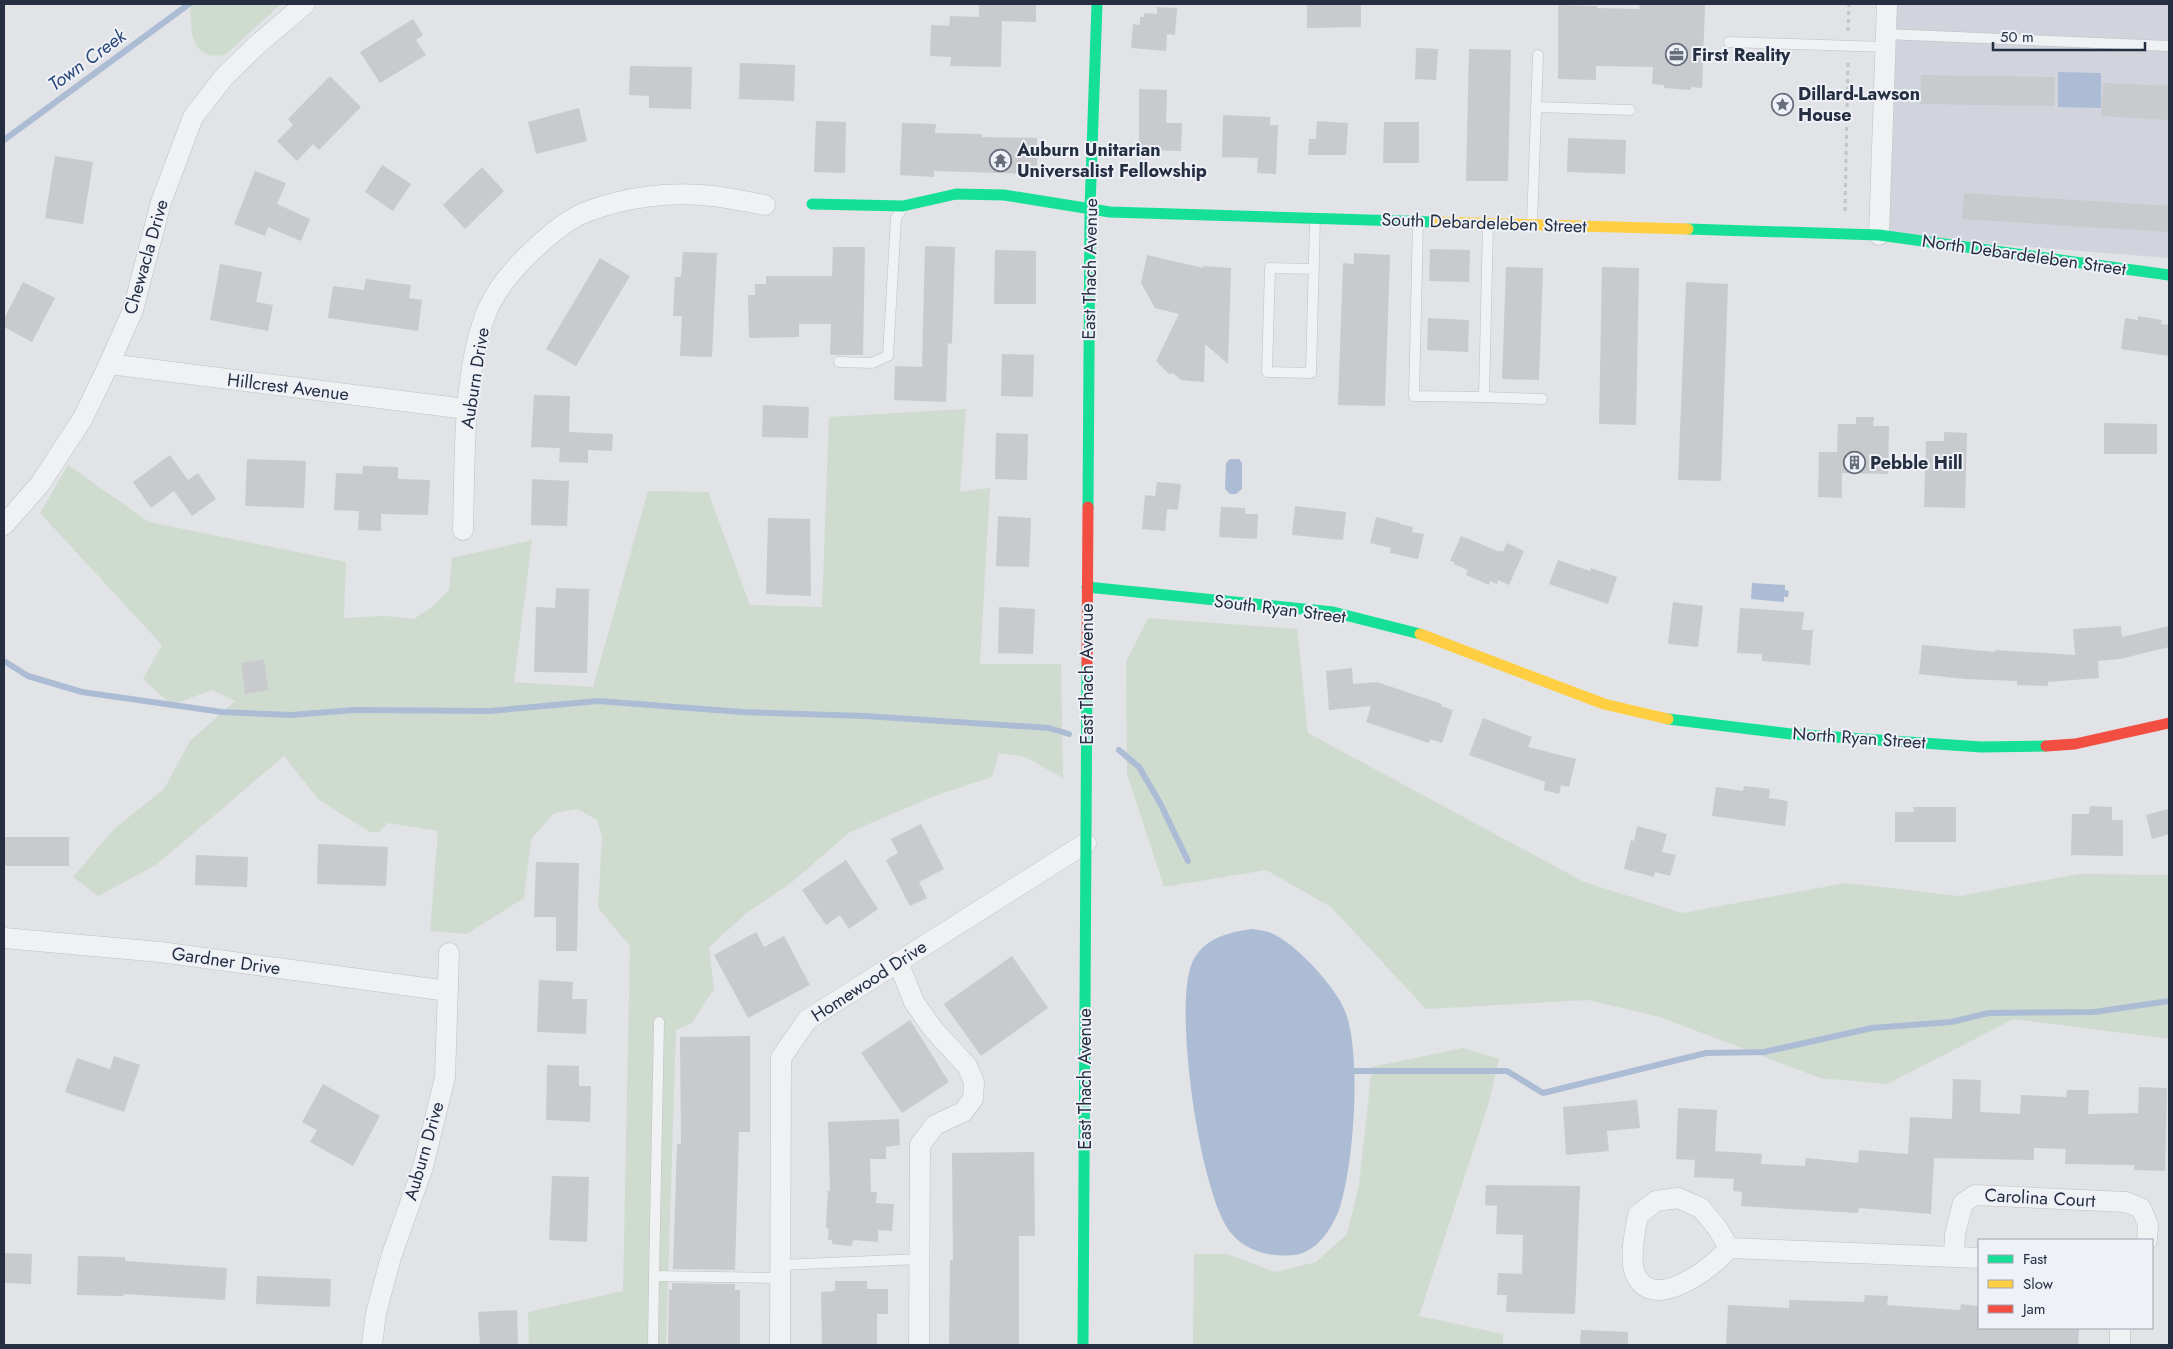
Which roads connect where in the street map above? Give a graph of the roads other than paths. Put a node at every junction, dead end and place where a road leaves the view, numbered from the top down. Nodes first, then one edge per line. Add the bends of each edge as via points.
1 (305, 4) edge
2 (1097, 4) edge
3 (1887, 4) edge
4 (1885, 41) junction
5 (1729, 42) dead end
6 (2169, 46) edge
7 (1538, 55) dead end
8 (1536, 106) junction
9 (1630, 110) dead end
10 (812, 204) dead end
11 (765, 206) dead end
12 (903, 206) junction
13 (1090, 208) junction
14 (1315, 218) junction
15 (1418, 221) junction
16 (1488, 223) junction
17 (1532, 224) junction
18 (1879, 235) junction
19 (1314, 269) junction
20 (2169, 275) edge
21 (839, 362) dead end
22 (109, 364) junction
23 (1484, 397) junction
24 (1542, 399) dead end
25 (466, 409) junction
26 (4, 525) edge
27 (462, 530) dead end
28 (1087, 587) junction
29 (1552, 684) joint
30 (2169, 723) edge
31 (1086, 844) junction
32 (4, 938) edge
33 (449, 953) dead end
34 (898, 962) junction
35 (448, 991) junction
36 (659, 1022) dead end
37 (2147, 1239) edge
38 (1729, 1248) junction
39 (1954, 1257) junction
40 (1978, 1258) edge
41 (919, 1259) junction
42 (780, 1272) junction
43 (654, 1276) junction
44 (2120, 1329) edge
45 (372, 1345) edge
46 (653, 1345) edge
47 (780, 1345) edge
48 (918, 1345) edge
49 (1083, 1345) edge
50 (2120, 1345) edge

1 - 22 street, Chewacla Drive via 224,77 193,117 161,202 133,310
2 - 13 street, East Thach Avenue
3 - 4 street
4 - 5 lane via 1848,46
4 - 6 lane
4 - 18 street
7 - 8 lane
8 - 9 lane
8 - 17 lane
10 - 12 street
11 - 25 street, Auburn Drive via 713,196 632,198 585,213 544,238 510,273 486,315
12 - 13 street via 956,194 1004,195
12 - 21 lane via 896,218 888,356 872,364
13 - 14 street, South Debardeleben Street via 1110,212
13 - 28 street, East Thach Avenue
14 - 15 street, South Debardeleben Street
14 - 19 lane
15 - 16 street, South Debardeleben Street
15 - 23 lane via 1414,396
16 - 17 street, South Debardeleben Street
16 - 23 lane
17 - 18 street, South Debardeleben Street
18 - 20 street, North Debardeleben Street
19 - 19 lane via 1311,373 1268,372 1270,268
22 - 25 street, Hillcrest Avenue
22 - 26 street, Chewacla Drive via 83,418 40,484
23 - 24 lane
25 - 27 street, Auburn Drive
28 - 29 street, South Ryan Street via 1333,612 1426,636
28 - 31 street, East Thach Avenue
29 - 30 street, North Ryan Street via 1604,704 1697,724 1971,746 2027,748 2075,744
31 - 34 street, Homewood Drive
31 - 49 street, East Thach Avenue
32 - 35 street, Gardner Drive via 160,952
33 - 35 street, Auburn Drive
34 - 41 street via 914,1002 933,1029 967,1066 974,1082 974,1099 962,1112 935,1125 920,1145
34 - 42 street, Homewood Drive via 807,1020 781,1058
35 - 45 street, Auburn Drive via 445,1077 423,1167 391,1257 376,1313
36 - 43 lane
37 - 39 street, Carolina Court via 2148,1225 2141,1208 2126,1202 1975,1195 1963,1203 1955,1234
38 - 38 street via 1720,1260 1679,1285 1658,1290 1643,1285 1634,1272 1633,1248 1638,1215 1656,1200 1678,1198 1701,1208
38 - 39 street
39 - 40 street
41 - 42 lane
41 - 48 street
42 - 43 lane
42 - 47 street, Homewood Drive
43 - 46 lane
44 - 50 street

